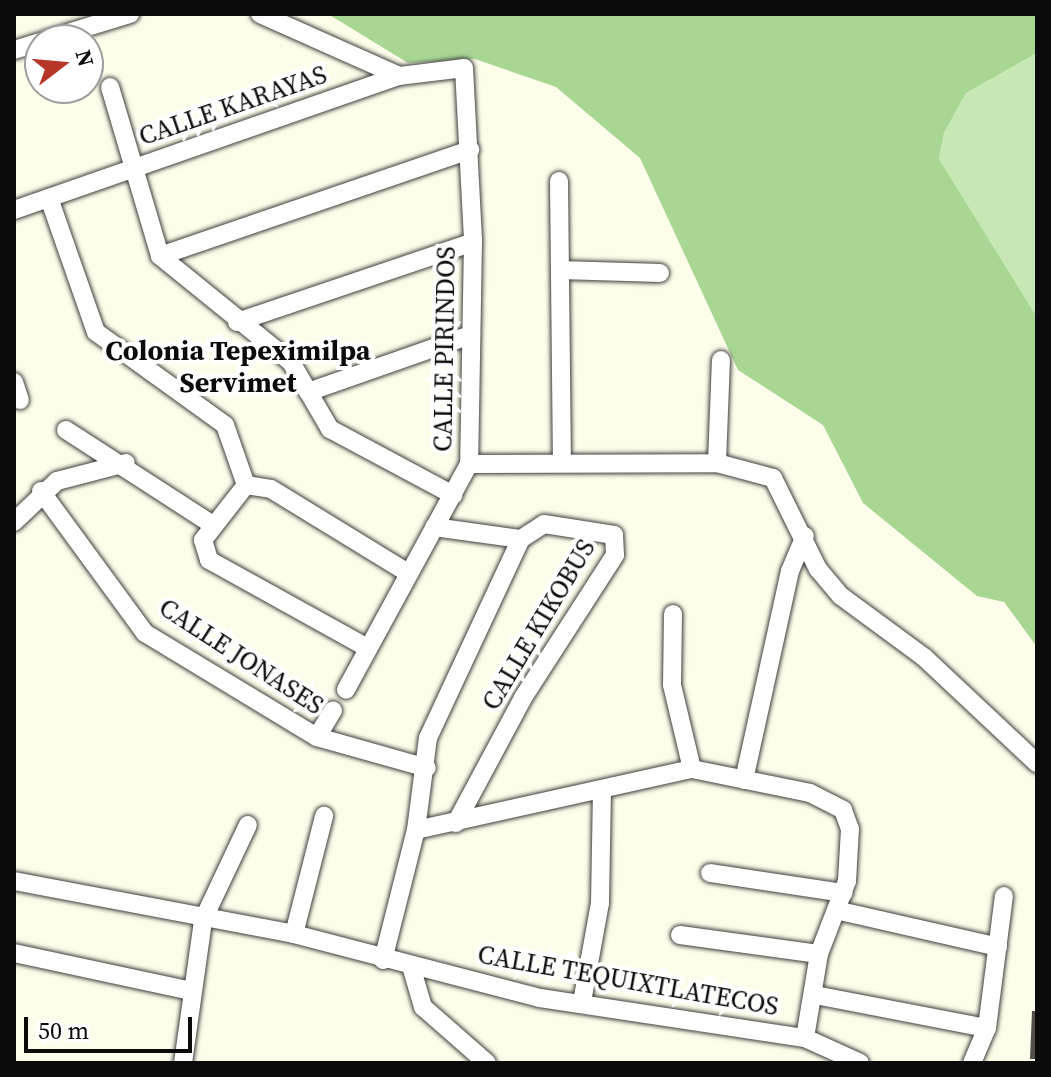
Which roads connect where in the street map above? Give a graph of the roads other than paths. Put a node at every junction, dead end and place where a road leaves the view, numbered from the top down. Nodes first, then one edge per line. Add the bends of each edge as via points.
1 (130, 14) edge
2 (260, 14) edge
3 (98, 24) edge
4 (467, 74) joint
5 (399, 76) junction
6 (110, 87) dead end
7 (470, 150) junction
8 (131, 169) junction
9 (559, 181) dead end
10 (49, 198) junction
11 (14, 210) edge
12 (473, 242) junction
13 (160, 256) junction
14 (560, 270) junction
15 (660, 273) dead end
16 (237, 322) junction
17 (471, 335) junction
18 (721, 360) dead end
19 (14, 382) edge
20 (308, 392) junction
21 (20, 400) dead end
22 (66, 430) dead end
23 (562, 458) junction
24 (126, 463) junction
25 (717, 463) junction
26 (469, 464) junction
27 (246, 485) junction
28 (41, 491) junction
29 (453, 495) junction
30 (14, 522) edge
31 (213, 525) junction
32 (434, 527) junction
33 (805, 536) junction
34 (521, 539) junction
35 (408, 573) junction
36 (673, 614) dead end
37 (364, 646) junction
38 (346, 690) dead end
39 (333, 710) dead end
40 (317, 737) junction
41 (1037, 763) edge
42 (427, 768) junction
43 (692, 769) junction
44 (744, 780) junction
45 (602, 792) junction
46 (324, 816) dead end
47 (456, 823) junction
48 (248, 825) dead end
49 (416, 830) junction
50 (710, 873) dead end
51 (14, 881) edge
52 (1004, 896) dead end
53 (842, 902) junction
54 (203, 920) junction
55 (294, 934) junction
56 (680, 935) dead end
57 (998, 947) junction
58 (14, 953) edge
59 (819, 954) junction
60 (383, 960) junction
61 (411, 966) junction
62 (192, 991) junction
63 (815, 995) junction
64 (582, 1002) junction
65 (987, 1028) junction
66 (805, 1038) junction
67 (183, 1063) edge
68 (487, 1063) edge
69 (860, 1063) edge
70 (972, 1063) edge

1 - 3 street
2 - 5 street
4 - 5 street, CALLE KARAYAS via 456,63
4 - 7 street, CALLE PIRINDOS
5 - 8 street, CALLE KARAYAS
6 - 8 street
7 - 12 street, CALLE PIRINDOS
7 - 13 street
8 - 10 street, CALLE KARAYAS
8 - 13 street
9 - 14 street
10 - 11 street, CALLE KARAYAS
10 - 27 street via 96,332 225,425
12 - 16 street
12 - 17 street, CALLE PIRINDOS
13 - 16 street
14 - 15 street
14 - 23 street
16 - 20 street via 291,362
17 - 20 street
17 - 26 street, CALLE PIRINDOS
18 - 25 street
19 - 21 street
20 - 29 street via 330,429
22 - 24 street
23 - 25 street
23 - 26 street
24 - 28 street
24 - 31 street
25 - 33 street via 773,478
26 - 29 street, CALLE PIRINDOS
27 - 31 street
27 - 35 street via 271,489
28 - 30 street
28 - 40 street, CALLE JONASES via 145,633
29 - 32 street, CALLE PIRINDOS
31 - 37 street via 203,540 209,560
32 - 34 street, CALLE KIKOBUS
32 - 35 street, CALLE PIRINDOS
33 - 41 street via 841,596 925,658
33 - 44 street via 790,571
34 - 42 street via 428,738
34 - 47 street, CALLE KIKOBUS via 544,524 614,535 618,544
35 - 37 street, CALLE PIRINDOS
36 - 43 street via 672,685
37 - 38 street, CALLE PIRINDOS
39 - 40 street
40 - 42 street, CALLE JONASES
42 - 49 street
43 - 44 street
43 - 45 street
44 - 53 street via 810,793 843,810 850,829
45 - 47 street
45 - 64 street via 600,903
46 - 55 street
47 - 49 street
48 - 54 street
49 - 60 street
50 - 53 street
51 - 54 street, CALLE TEQUIXTLATECOS
52 - 57 street
53 - 57 street
53 - 59 street
54 - 55 street, CALLE TEQUIXTLATECOS
54 - 62 street
55 - 60 street, CALLE TEQUIXTLATECOS
56 - 59 street
57 - 65 street
58 - 62 street
59 - 63 street
60 - 61 street, CALLE TEQUIXTLATECOS
61 - 64 street, CALLE TEQUIXTLATECOS
61 - 68 street via 423,1007
62 - 67 street
63 - 65 street
63 - 66 street
64 - 66 street, CALLE TEQUIXTLATECOS
65 - 70 street
66 - 69 street, CALLE TEQUIXTLATECOS

